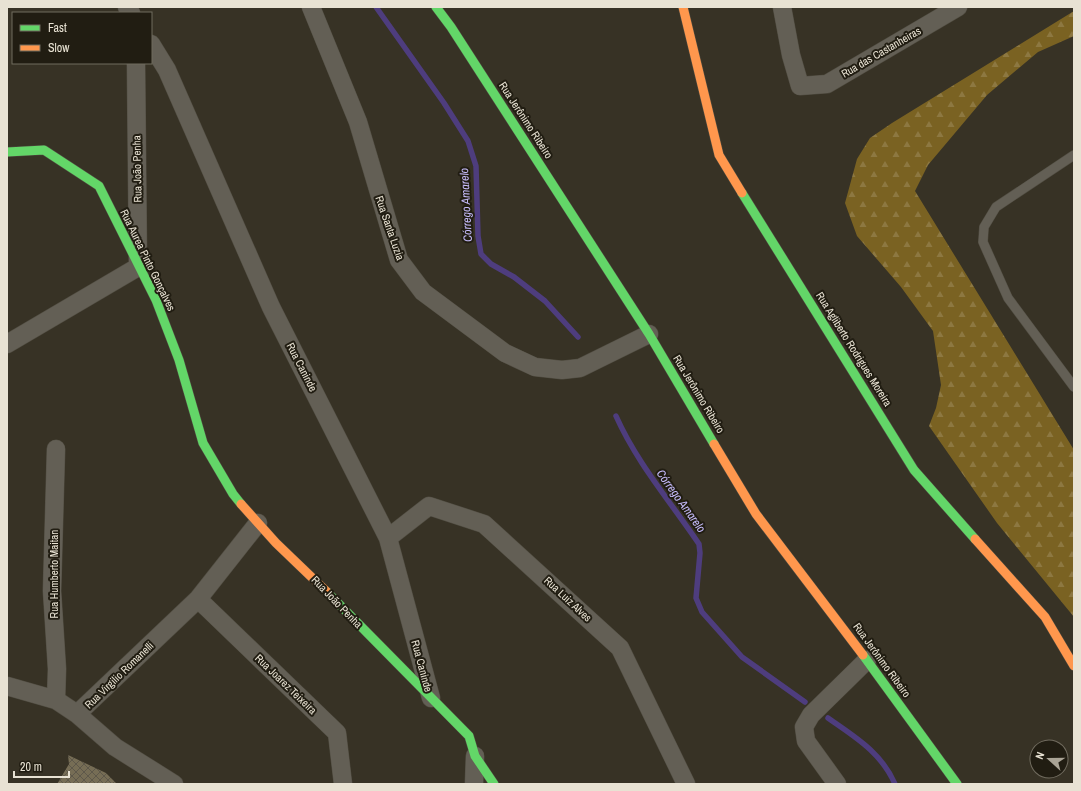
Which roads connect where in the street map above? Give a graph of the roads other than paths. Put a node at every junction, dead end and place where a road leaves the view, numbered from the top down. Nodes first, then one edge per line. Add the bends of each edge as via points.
1 (311, 7) edge
2 (436, 7) edge
3 (683, 7) edge
4 (782, 7) edge
5 (958, 7) edge
6 (152, 46) edge
7 (136, 64) edge
8 (7, 152) edge
9 (1074, 155) edge
10 (138, 267) junction
11 (649, 334) junction
12 (7, 344) edge
13 (1074, 388) edge
14 (203, 443) joint
15 (56, 449) dead end
16 (258, 523) junction
17 (388, 538) junction
18 (198, 600) junction
19 (867, 660) junction
20 (1074, 666) edge
21 (7, 686) edge
22 (431, 698) junction
23 (56, 700) junction
24 (78, 714) junction
25 (475, 756) junction
26 (174, 784) edge
27 (343, 784) edge
28 (474, 784) edge
29 (494, 784) edge
30 (686, 784) edge
31 (837, 784) edge
32 (956, 784) edge

1 - 11 street, Rua Santa Luzia via 358,122 399,260 424,292 505,353 535,367 562,370 580,368
2 - 11 street, Rua Jerônimo Ribeiro
3 - 20 street, Rua Agliberto Rodrigues Moreira via 719,155 914,470 1045,617
4 - 5 street, Rua das Castanheiras via 800,86 827,84
6 - 17 street, Rua Caninde via 167,70 271,307
7 - 10 street, Rua João Penha
8 - 10 street, Rua Aurea Pinto Gonçalves via 44,150 98,186
9 - 13 lane via 996,207 984,227 984,242 1008,298
10 - 12 street
10 - 14 street, Rua Aurea Pinto Gonçalves via 156,300 179,360
11 - 19 street, Rua Jerônimo Ribeiro via 756,514
14 - 16 street, Rua João Penha via 233,494
15 - 23 street, Rua Humberto Maitan via 52,591 57,670
16 - 18 street, Rua Virgilio Romanelli
16 - 22 street, Rua João Penha
17 - 22 street, Rua Caninde
17 - 30 street, Rua Luiz Alves via 429,506 484,524 620,648
18 - 24 street, Rua Virgilio Romanelli
18 - 27 street, Rua Joarez Teixeira via 337,733
19 - 31 street via 811,715 804,727 806,741
19 - 32 street, Rua Jerônimo Ribeiro
21 - 23 street, Rua Virgilio Romanelli
22 - 25 street, Rua João Penha via 469,736
23 - 24 street, Rua Virgilio Romanelli
24 - 26 street via 115,748
25 - 28 street
25 - 29 street, Rua João Penha

